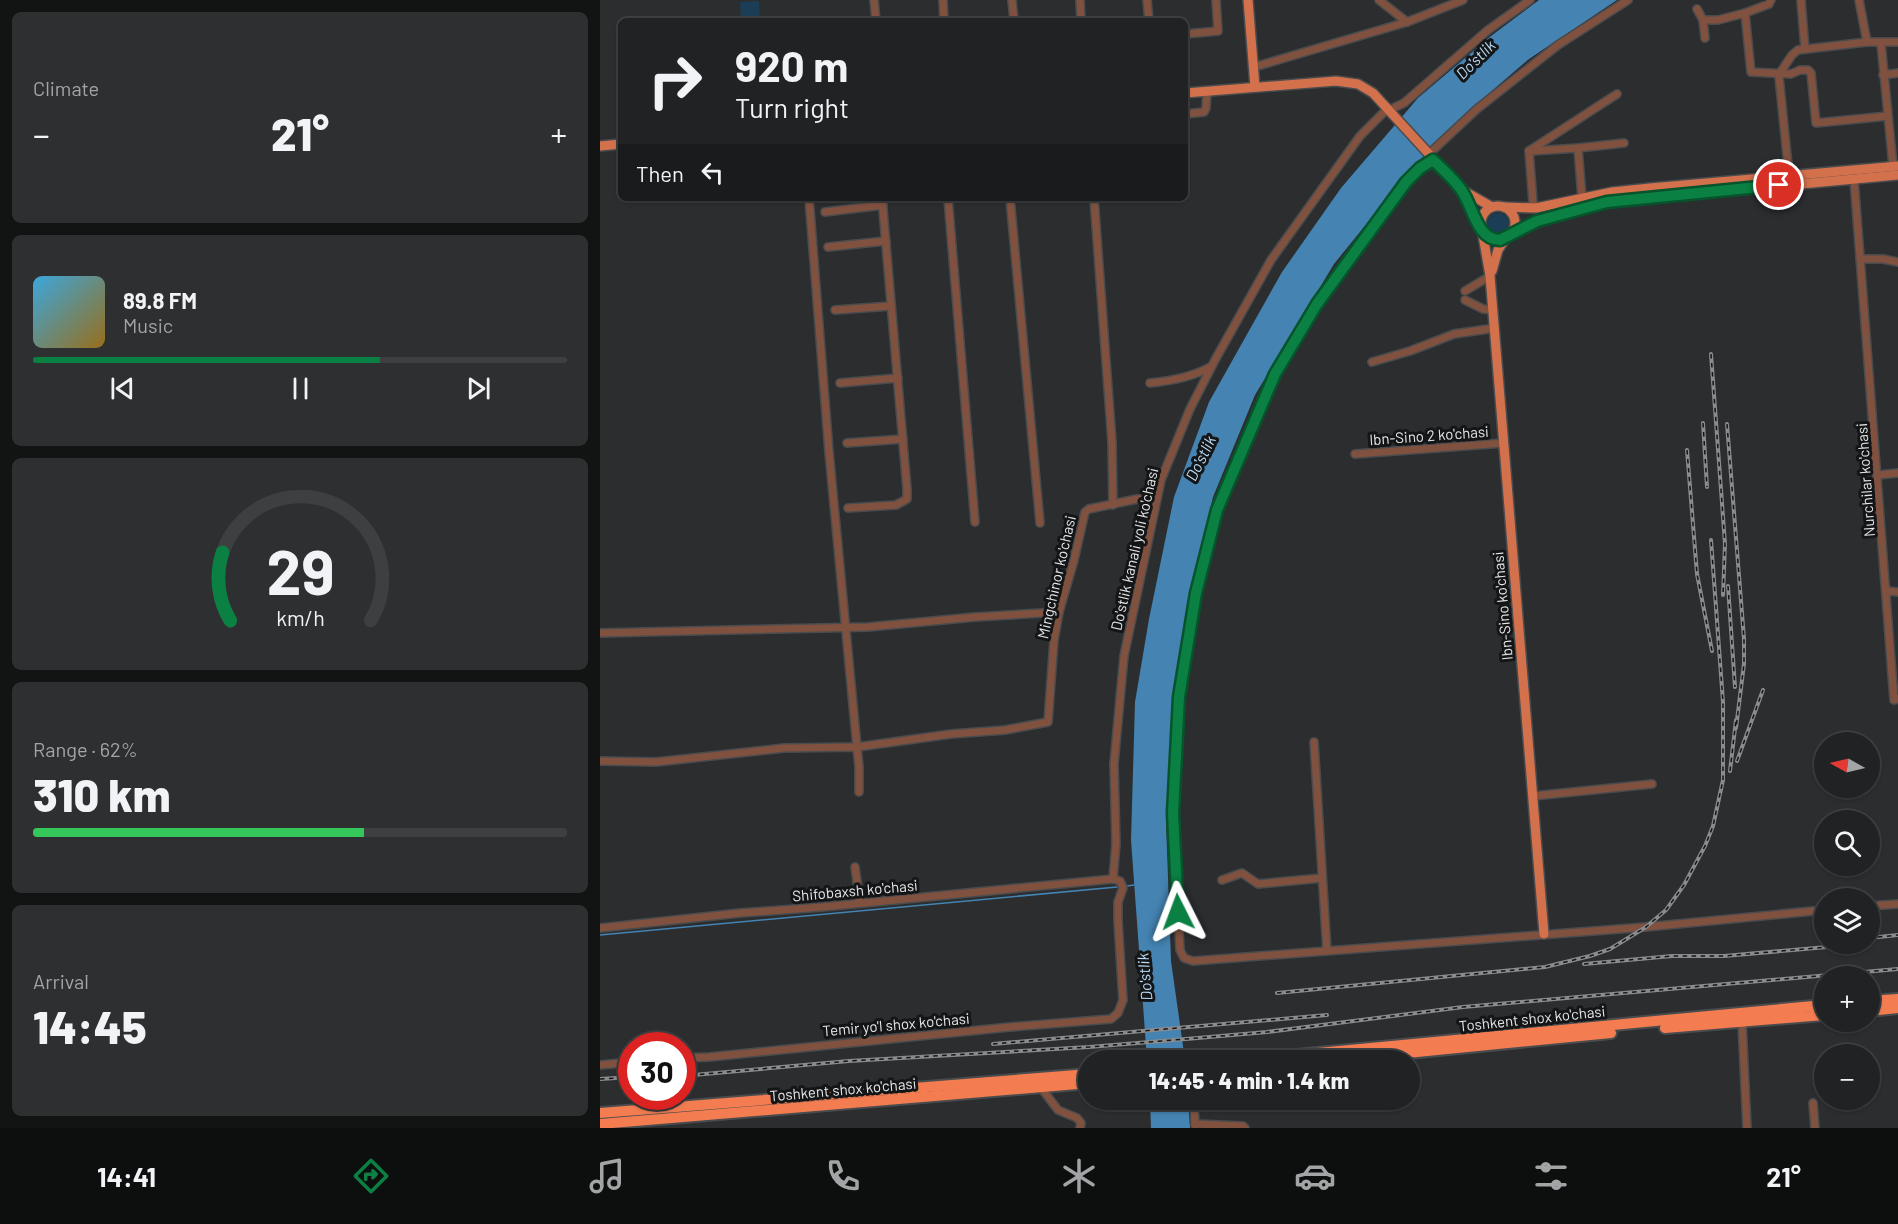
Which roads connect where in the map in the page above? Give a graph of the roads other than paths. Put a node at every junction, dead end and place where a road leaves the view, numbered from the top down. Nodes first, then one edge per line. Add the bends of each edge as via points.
1 (874, 0) edge
2 (943, 0) edge
3 (1012, 0) edge
4 (1080, 0) edge
5 (1147, 0) edge
6 (1216, 0) edge
7 (1248, 0) edge
8 (1379, 0) edge
9 (1463, 0) edge
10 (1530, 0) edge
11 (1628, 0) edge
12 (1771, 0) edge
13 (1801, 0) edge
14 (1860, 0) edge
15 (1697, 9) dead end
16 (1745, 14) junction
17 (876, 18) edge
18 (944, 18) edge
19 (1014, 18) edge
20 (1081, 18) edge
21 (1149, 18) edge
22 (1703, 20) junction
23 (1407, 22) junction
24 (1188, 34) edge
25 (1706, 38) dead end
26 (1867, 42) junction
27 (1898, 42) edge
28 (1881, 43) junction
29 (1805, 49) junction
30 (1254, 67) junction
31 (1780, 73) junction
32 (1898, 73) edge
33 (1883, 75) junction
34 (1255, 87) junction
35 (1207, 91) junction
36 (1188, 93) edge
37 (1617, 94) dead end
38 (1390, 111) junction
39 (1188, 114) edge
40 (1888, 116) junction
41 (1624, 143) dead end
42 (618, 144) edge
43 (600, 146) edge
44 (1578, 148) junction
45 (1529, 151) junction
46 (1432, 156) junction
47 (1896, 169) edge
48 (1789, 175) junction
49 (1854, 178) junction
50 (1462, 190) junction
51 (1582, 198) junction
52 (809, 201) edge
53 (883, 201) edge
54 (948, 201) edge
55 (1010, 201) edge
56 (1094, 201) edge
57 (1492, 207) junction
58 (1504, 207) junction
59 (1536, 208) junction
60 (825, 212) dead end
61 (1481, 229) junction
62 (1508, 236) junction
63 (886, 242) junction
64 (828, 248) dead end
65 (1860, 259) junction
66 (1898, 262) edge
67 (1490, 276) junction
68 (1465, 291) dead end
69 (1465, 300) dead end
70 (891, 306) junction
71 (835, 310) dead end
72 (1493, 310) junction
73 (1495, 328) junction
74 (1372, 362) dead end
75 (1212, 366) junction
76 (897, 378) junction
77 (840, 383) dead end
78 (1150, 383) dead end
79 (903, 439) junction
80 (848, 443) dead end
81 (1504, 443) junction
82 (1355, 454) dead end
83 (1898, 473) edge
84 (1878, 475) junction
85 (1157, 499) junction
86 (1113, 505) junction
87 (848, 508) dead end
88 (975, 522) dead end
89 (1040, 522) dead end
90 (1887, 591) junction
91 (1898, 591) edge
92 (1059, 612) junction
93 (847, 628) junction
94 (600, 633) edge
95 (1896, 700) edge
96 (1314, 742) dead end
97 (857, 747) junction
98 (600, 761) edge
99 (1652, 784) dead end
100 (859, 792) dead end
101 (1533, 796) junction
102 (855, 867) dead end
103 (1322, 878) junction
104 (1113, 879) junction
105 (1222, 880) dead end
106 (860, 903) junction
107 (1898, 904) edge
108 (1880, 905) edge
109 (1814, 911) edge
110 (600, 928) edge
111 (1544, 934) junction
112 (1327, 951) junction
113 (1898, 999) edge
114 (1880, 1000) edge
115 (1814, 1006) edge
116 (1898, 1008) edge
117 (1880, 1010) edge
118 (1814, 1016) edge
119 (1112, 1019) joint
120 (1742, 1022) junction
121 (1644, 1026) junction
122 (1361, 1050) edge
123 (1420, 1051) edge
124 (696, 1058) edge
125 (618, 1063) edge
126 (600, 1065) edge
127 (1078, 1075) edge
128 (1078, 1084) edge
129 (1042, 1089) junction
130 (1813, 1102) dead end
131 (1194, 1110) edge
132 (600, 1113) edge
133 (600, 1124) edge
134 (1195, 1126) edge
135 (1080, 1128) edge
136 (1245, 1128) edge
137 (1747, 1128) edge
138 (1815, 1128) edge

1 - 17 street
2 - 18 street
3 - 19 street
4 - 20 street
5 - 21 street
6 - 24 street via 1218,31
7 - 30 main road
8 - 23 street
9 - 23 street
10 - 38 street, Do'stlik kanali yoli ko'chasi
11 - 46 street via 1558,45 1477,109
12 - 16 street
13 - 29 street
14 - 26 street
15 - 22 street
16 - 22 street
16 - 31 street via 1750,71
22 - 25 street
23 - 30 street
26 - 28 street
26 - 29 street
27 - 28 street
28 - 33 street
29 - 31 street via 1794,52
30 - 34 main road
31 - 40 street via 1811,73 1816,123
31 - 48 street
32 - 33 street
33 - 40 street
34 - 35 main road
34 - 38 main road via 1346,81 1370,89
35 - 36 main road
35 - 39 street via 1204,112
37 - 45 street
38 - 46 main road
38 - 75 street, Do'stlik kanali yoli ko'chasi via 1360,136 1271,260
40 - 47 street
41 - 44 street
42 - 43 main road
44 - 45 street
44 - 51 street
45 - 59 street
46 - 50 main road
46 - 112 street via 1406,182 1317,304 1275,374 1217,510 1196,593 1179,697 1173,813 1179,950 1184,958 1193,961
47 - 48 main road
47 - 49 main road
48 - 51 main road
49 - 62 main road via 1607,202 1545,218
49 - 65 street, Nurchilar ko'chasi
50 - 57 main road
50 - 61 main road, Ibn-Sino ko'chasi
51 - 59 main road
52 - 93 street
53 - 60 street
53 - 63 street
54 - 88 street
55 - 89 street
56 - 86 street
57 - 58 main road
57 - 61 main road via 1482,215
58 - 59 main road
58 - 62 main road via 1515,222
61 - 62 main road via 1494,240
61 - 67 main road, Ibn-Sino ko'chasi
62 - 67 main road via 1494,259
63 - 64 street
63 - 70 street
65 - 66 street
65 - 84 street, Nurchilar ko'chasi
67 - 68 street
67 - 72 main road, Ibn-Sino ko'chasi
69 - 72 street
70 - 71 street
70 - 76 street
72 - 73 main road, Ibn-Sino ko'chasi
73 - 74 street via 1455,334
73 - 81 main road, Ibn-Sino ko'chasi
75 - 78 street via 1200,373
75 - 85 street, Do'stlik kanali yoli ko'chasi via 1182,429
76 - 77 street
76 - 79 street
79 - 80 street
79 - 87 street via 907,499 896,505
81 - 82 street, Ibn-Sino 2 ko'chasi
81 - 101 main road, Ibn-Sino ko'chasi
83 - 84 street
84 - 90 street, Nurchilar ko'chasi
85 - 86 street, Mingchinor ko'chasi
85 - 104 street, Do'stlik kanali yoli ko'chasi via 1121,679 1114,764
86 - 92 street, Mingchinor ko'chasi via 1085,512
90 - 91 street
90 - 95 street, Nurchilar ko'chasi
92 - 93 street
92 - 97 street, Mingchinor ko'chasi via 1048,722
93 - 94 street
93 - 97 street
96 - 103 street
97 - 98 street via 784,748 656,762
97 - 100 street
99 - 101 street
101 - 111 main road, Ibn-Sino ko'chasi
102 - 106 street
103 - 105 street via 1258,884 1242,873
103 - 112 street
104 - 106 street, Shifobaxsh ko'chasi
104 - 119 street, Do'stlik kanali yoli ko'chasi via 1120,881 1123,888 1118,921 1123,1000
106 - 110 street, Shifobaxsh ko'chasi
107 - 108 street
109 - 111 street
111 - 112 street
113 - 114 highway
115 - 121 highway, Toshkent shox ko'chasi
116 - 117 highway
118 - 120 highway, Toshkent shox ko'chasi
119 - 124 street, Temir yo'l shox ko'chasi
120 - 121 highway, Toshkent shox ko'chasi
120 - 137 street
121 - 122 highway, Toshkent shox ko'chasi
121 - 123 highway, Toshkent shox ko'chasi
125 - 126 street
127 - 132 highway, Toshkent shox ko'chasi
128 - 129 highway, Toshkent shox ko'chasi
129 - 133 highway, Toshkent shox ko'chasi
129 - 135 street via 1058,1110 1081,1122
130 - 138 street
131 - 134 street
134 - 136 street

